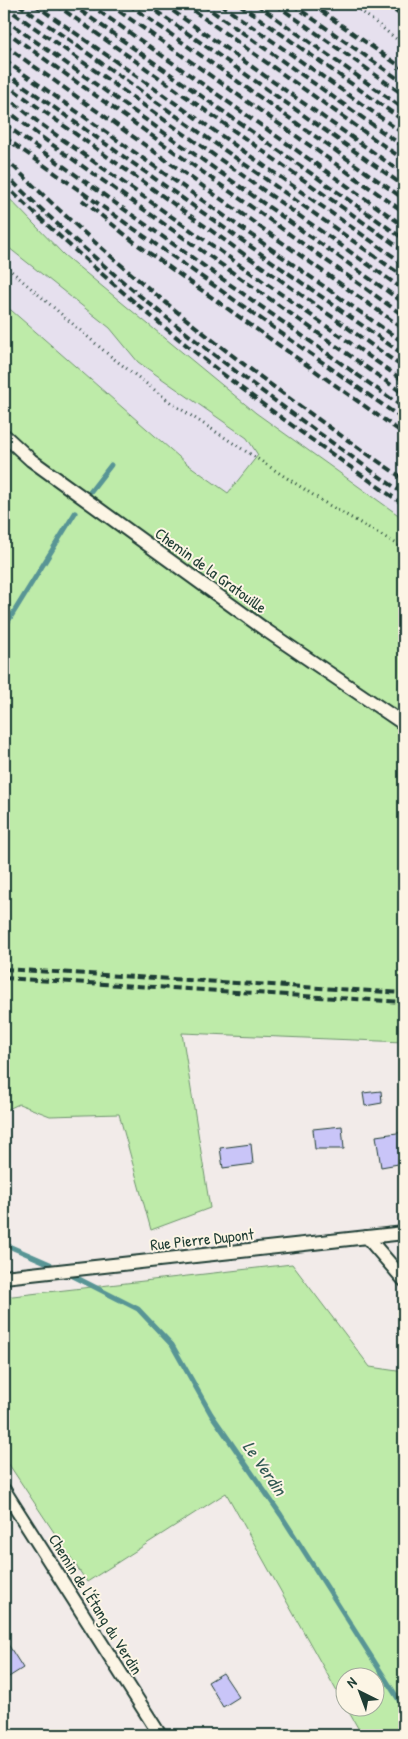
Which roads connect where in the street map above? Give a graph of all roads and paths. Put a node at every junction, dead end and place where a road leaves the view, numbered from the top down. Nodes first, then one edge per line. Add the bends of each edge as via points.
1 (352, 4) edge
2 (404, 44) edge
3 (4, 265) edge
4 (4, 436) edge
5 (404, 548) edge
6 (404, 724) edge
7 (404, 1233) edge
8 (367, 1237) junction
9 (4, 1277) edge
10 (404, 1280) edge
11 (4, 1490) edge
12 (160, 1735) edge

1 - 2 path
3 - 5 path via 80,331 173,404 327,504
4 - 6 street, Chemin de la Gratouille via 32,460 267,631
7 - 8 street, Rue Pierre Dupont
8 - 9 street, Rue Pierre Dupont
8 - 10 street
11 - 12 street, Chemin de l'Étang du Verdin

